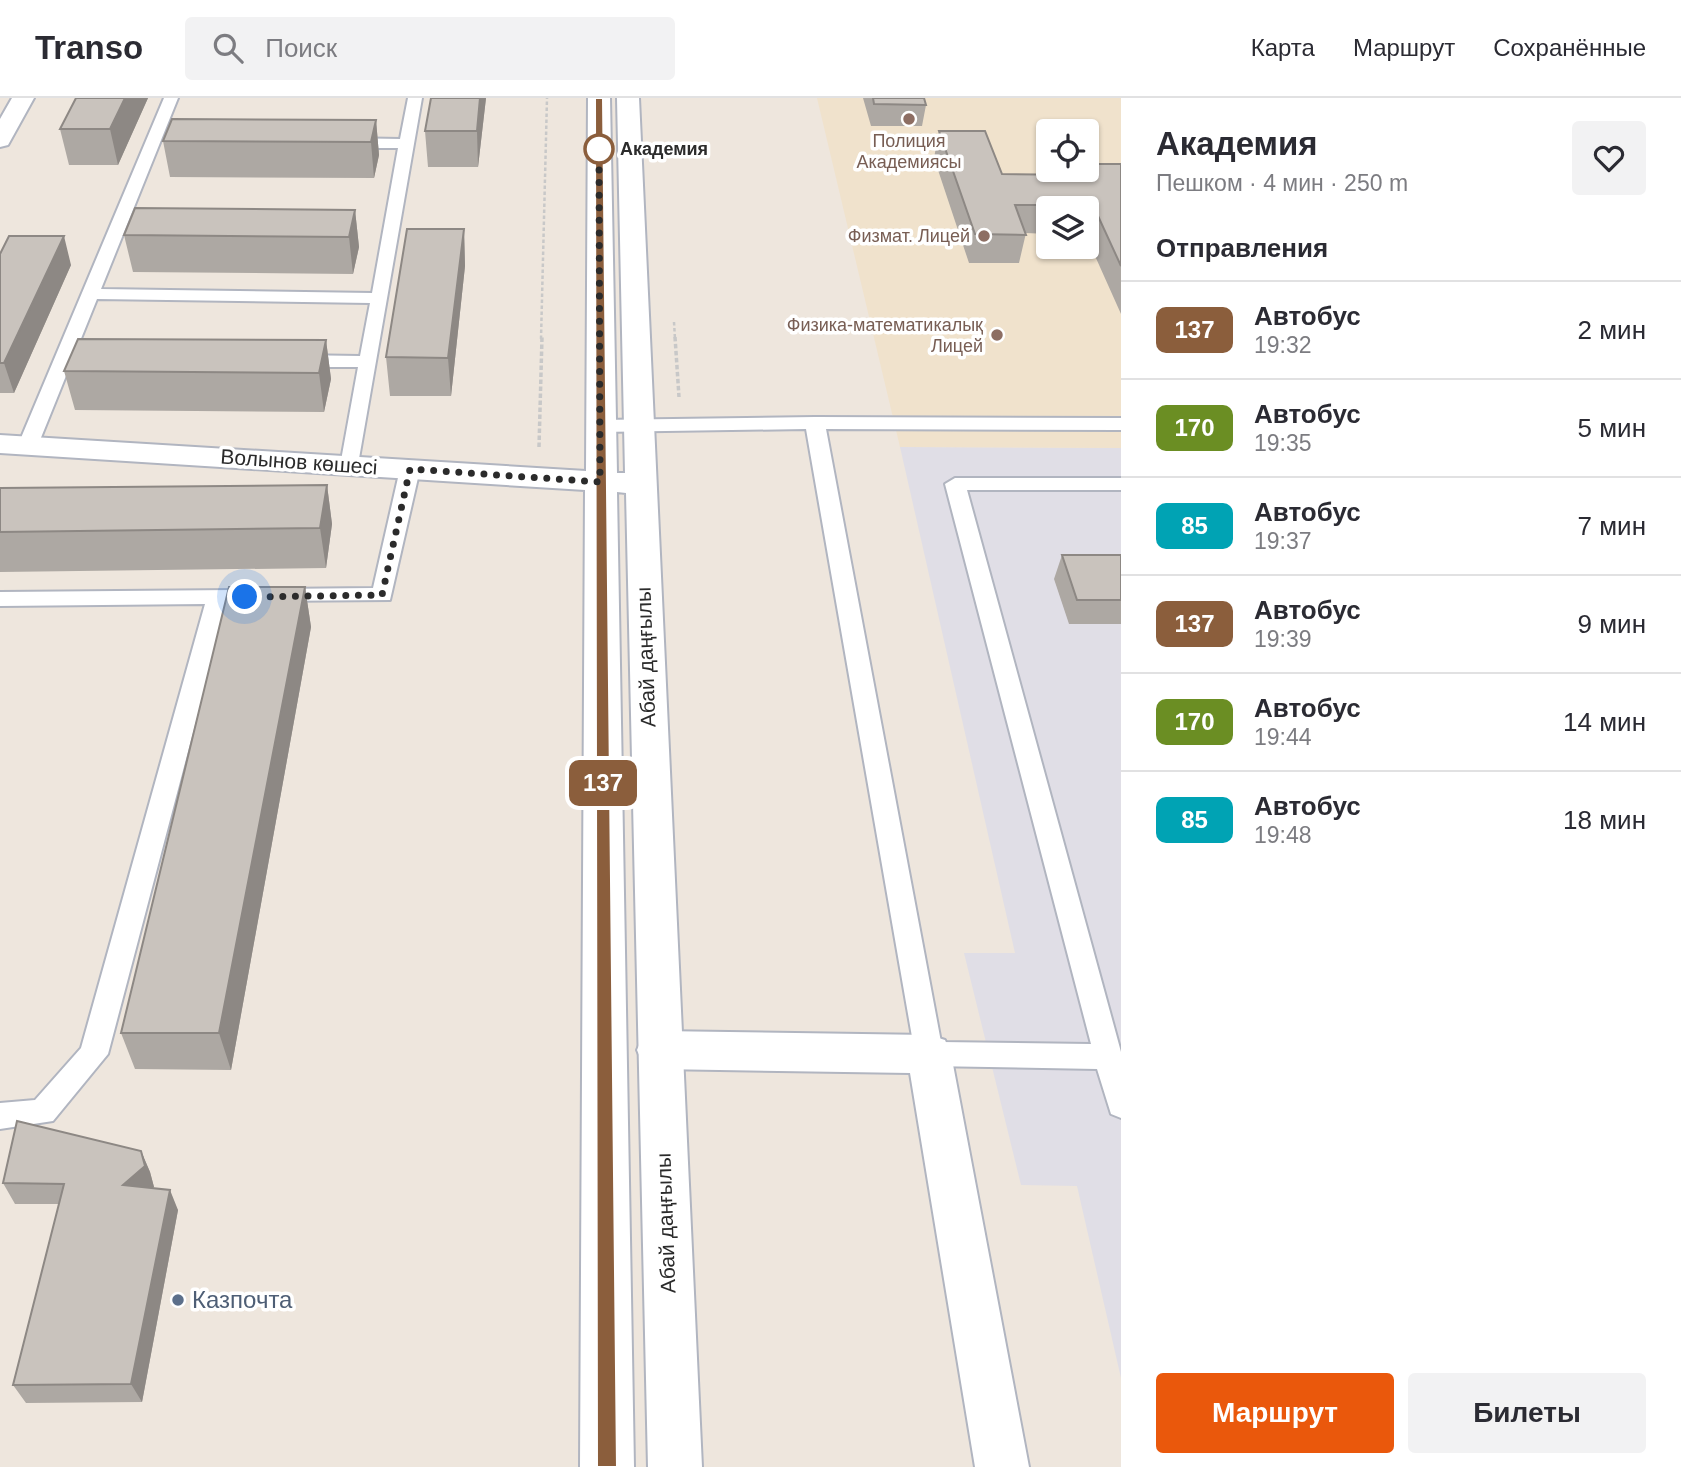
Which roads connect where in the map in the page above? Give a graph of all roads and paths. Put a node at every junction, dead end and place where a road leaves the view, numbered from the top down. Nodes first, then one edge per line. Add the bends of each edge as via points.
1 (23, 98) edge
2 (171, 98) edge
3 (415, 98) edge
4 (547, 98) edge
5 (599, 98) edge
6 (628, 98) edge
7 (0, 140) edge
8 (327, 143) edge
9 (407, 145) junction
10 (90, 294) junction
11 (380, 298) junction
12 (272, 361) edge
13 (369, 362) junction
14 (814, 423) junction
15 (1121, 424) edge
16 (620, 426) junction
17 (14, 445) edge
18 (351, 466) junction
19 (410, 469) junction
20 (538, 478) junction
21 (621, 482) junction
22 (1121, 484) edge
23 (218, 597) junction
24 (0, 599) edge
25 (659, 1050) junction
26 (929, 1054) junction
27 (1108, 1057) junction
28 (1119, 1093) edge
29 (0, 1116) edge
30 (607, 1467) edge
31 (675, 1467) edge
32 (1002, 1467) edge

1 - 7 main road
2 - 10 lane via 161,140
3 - 9 lane
4 - 20 path
5 - 16 main road, Абай даңғылы
6 - 16 main road, Абай даңғылы
8 - 9 lane
9 - 11 lane
10 - 11 lane
10 - 17 lane via 70,360
11 - 13 lane
12 - 13 lane
13 - 18 lane
14 - 15 lane
14 - 16 lane
14 - 26 lane
16 - 21 main road, Абай даңғылы
17 - 18 main road, Волынов көшесі
18 - 19 main road, Волынов көшесі
19 - 20 main road, Волынов көшесі
19 - 23 lane via 382,595
20 - 21 main road, Волынов көшесі
21 - 25 main road, Абай даңғылы
21 - 30 main road, Абай даңғылы
22 - 27 lane via 955,484
23 - 24 lane
23 - 29 lane via 94,1054 43,1112
25 - 26 main road
25 - 31 main road, Абай даңғылы
26 - 27 lane
26 - 32 main road
27 - 28 lane

